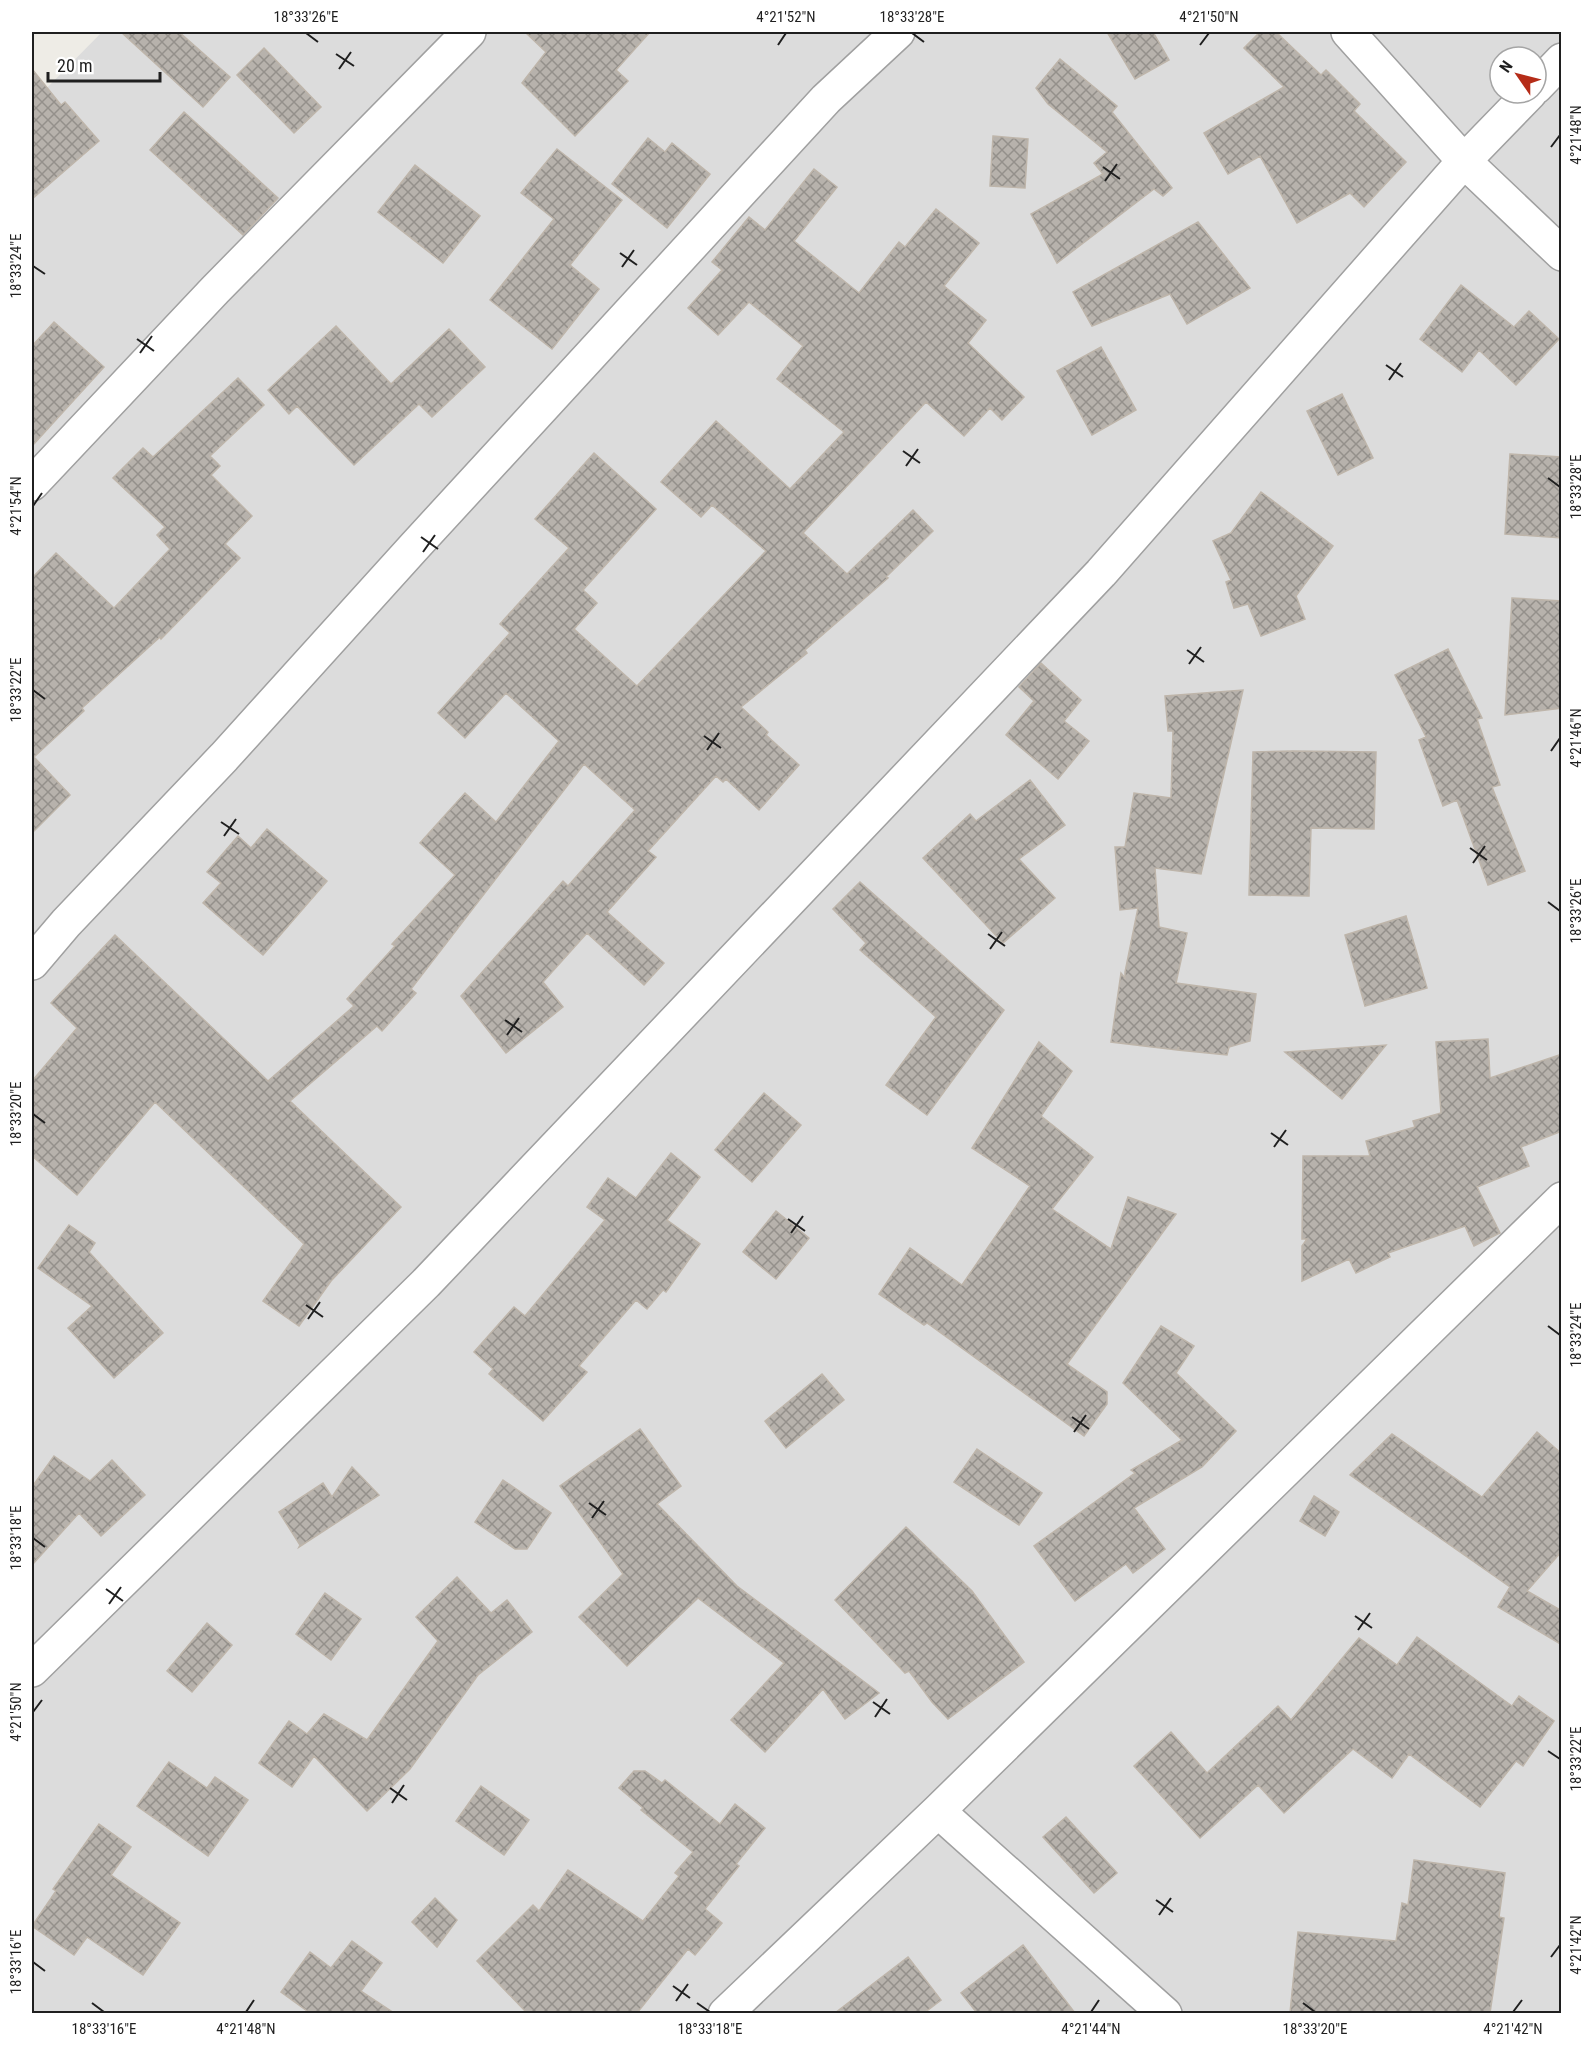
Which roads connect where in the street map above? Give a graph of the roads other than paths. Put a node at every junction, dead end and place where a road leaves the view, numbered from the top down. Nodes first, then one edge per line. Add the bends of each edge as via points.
1 (469, 32) edge
2 (898, 32) edge
3 (1348, 32) edge
4 (1562, 60) edge
5 (1548, 75) edge
6 (1518, 105) edge
7 (1464, 161) junction
8 (1562, 254) edge
9 (32, 484) edge
10 (32, 963) edge
11 (1562, 1199) edge
12 (32, 1670) edge
13 (938, 1811) junction
14 (725, 2013) edge
15 (1165, 2013) edge

1 - 9 street via 224,281
2 - 10 street via 818,108
3 - 7 street
4 - 5 street
6 - 7 street
7 - 8 street
7 - 12 street via 1084,590 426,1283
11 - 13 street
13 - 14 street
13 - 15 street

